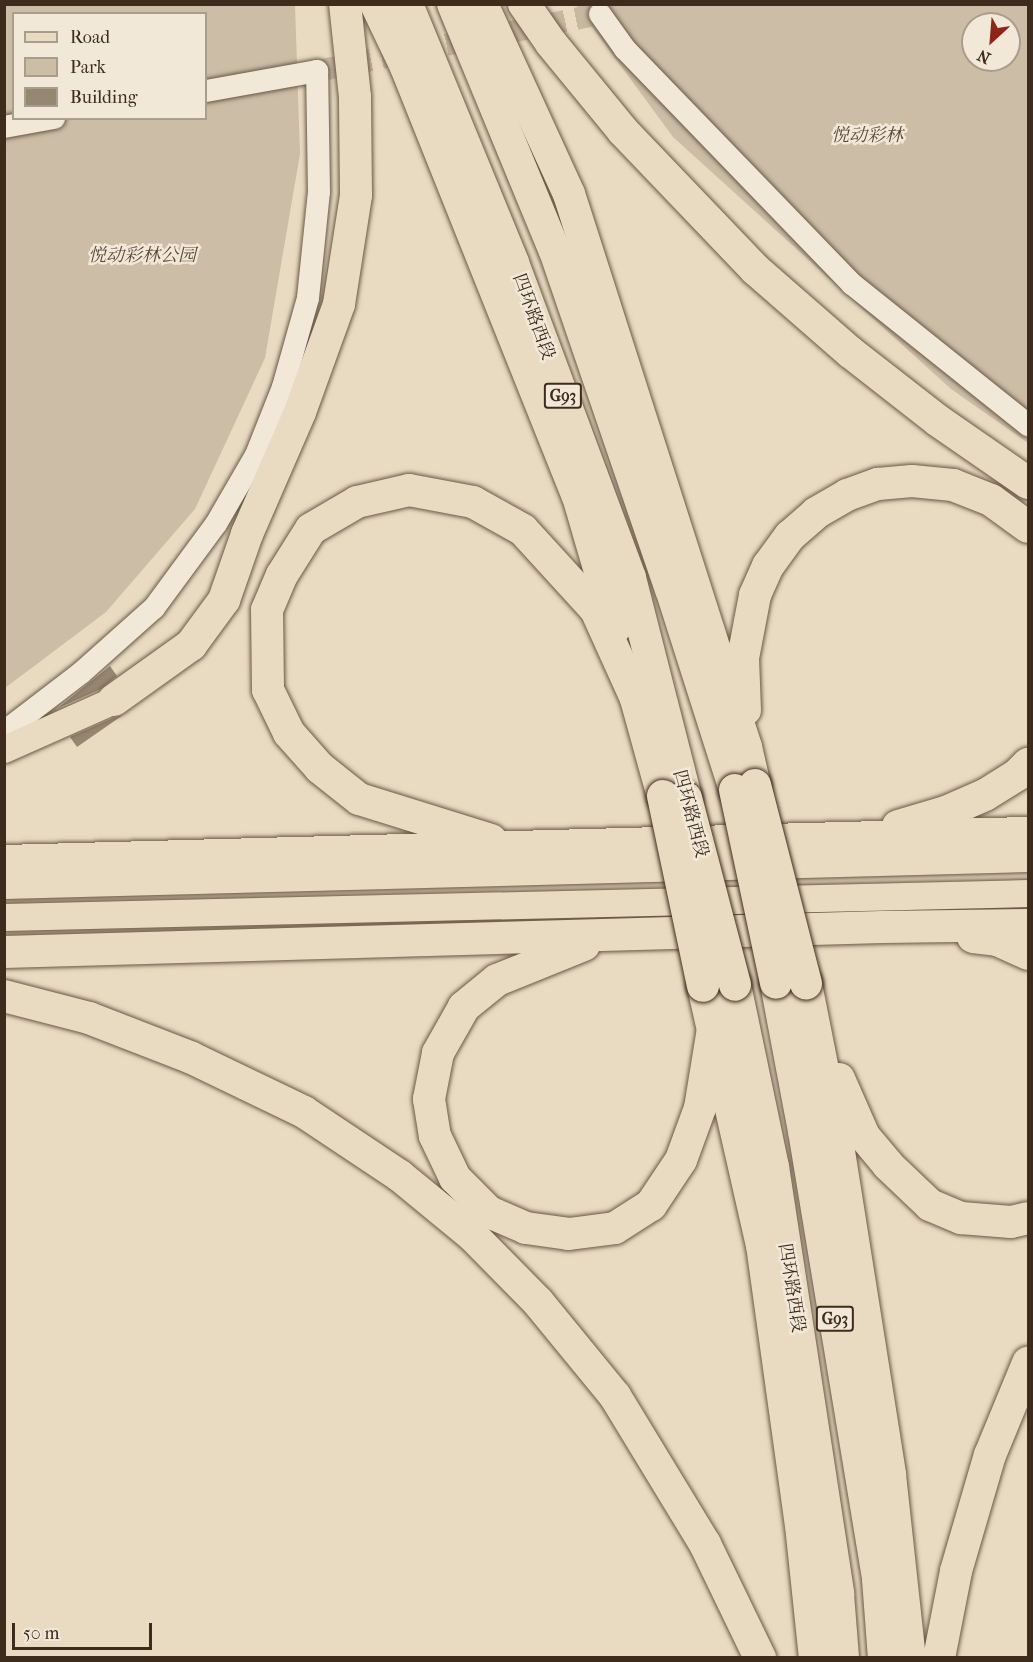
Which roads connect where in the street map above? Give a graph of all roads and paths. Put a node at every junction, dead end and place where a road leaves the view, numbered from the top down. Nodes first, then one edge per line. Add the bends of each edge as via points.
1 (345, 4) edge
2 (376, 4) edge
3 (407, 4) edge
4 (453, 4) edge
5 (482, 4) edge
6 (524, 4) edge
7 (600, 14) dead end
8 (207, 91) edge
9 (43, 120) edge
10 (4, 127) edge
11 (1029, 425) edge
12 (1029, 483) edge
13 (1029, 527) edge
14 (114, 700) joint
15 (637, 701) junction
16 (4, 732) edge
17 (746, 747) junction
18 (4, 749) edge
19 (1029, 764) edge
20 (745, 788) junction
21 (675, 797) junction
22 (1029, 833) edge
23 (839, 840) junction
24 (514, 847) junction
25 (1029, 858) edge
26 (4, 861) edge
27 (4, 885) edge
28 (1029, 893) edge
29 (4, 917) edge
30 (1029, 925) edge
31 (883, 927) junction
32 (610, 936) junction
33 (4, 952) edge
34 (1029, 954) edge
35 (791, 983) junction
36 (4, 996) edge
37 (713, 1029) junction
38 (1029, 1218) edge
39 (1029, 1363) edge
40 (760, 1658) edge
41 (815, 1658) edge
42 (843, 1658) edge
43 (884, 1658) edge
44 (910, 1658) edge
45 (939, 1658) edge

1 - 14 highway via 356,97 356,195 339,304 224,600 191,645
2 - 15 highway via 406,67 580,503
3 - 21 highway, 四环路西段 / G93 via 513,263 630,578
4 - 20 highway, G93 via 555,251 667,578
5 - 17 highway via 569,194
6 - 12 highway via 623,131 756,270 850,352 937,420
7 - 11 street via 624,48 852,284
8 - 16 street via 317,71 318,192 308,298 282,387 256,455 216,524 154,608 81,674
9 - 10 street
13 - 17 highway via 991,500 953,485 912,481 878,484 847,495 816,513 790,536 768,566 755,595 743,658
14 - 18 main road
15 - 21 highway
15 - 24 highway via 596,610 523,530 473,502 409,490 357,502 312,529 282,575 267,610 268,690 289,733 320,768 359,799
17 - 20 highway
19 - 23 highway via 985,795 946,812
20 - 35 highway, G93, bridge
21 - 37 highway, bridge
21 - 42 highway, 四环路西段 / G93, bridge via 735,985 773,1167 838,1594
22 - 23 highway
23 - 24 highway
24 - 26 highway
25 - 27 main road
28 - 29 main road
30 - 31 highway
31 - 32 highway
31 - 34 highway via 997,940
32 - 33 highway
32 - 37 highway via 497,980 464,1007 438,1053 429,1099 435,1136 455,1178 489,1212 526,1228 569,1234 615,1228 651,1205 681,1160 700,1108
35 - 38 highway via 864,1136 888,1165 930,1205 961,1218 1011,1222
35 - 43 highway, G93 via 804,1131 876,1567
35 - 44 highway via 838,1145 888,1463
36 - 40 highway via 89,1018 192,1058 304,1112 400,1176 473,1236 538,1302 615,1396 705,1544
37 - 41 highway via 762,1245 801,1525
39 - 45 highway via 990,1455 956,1571

